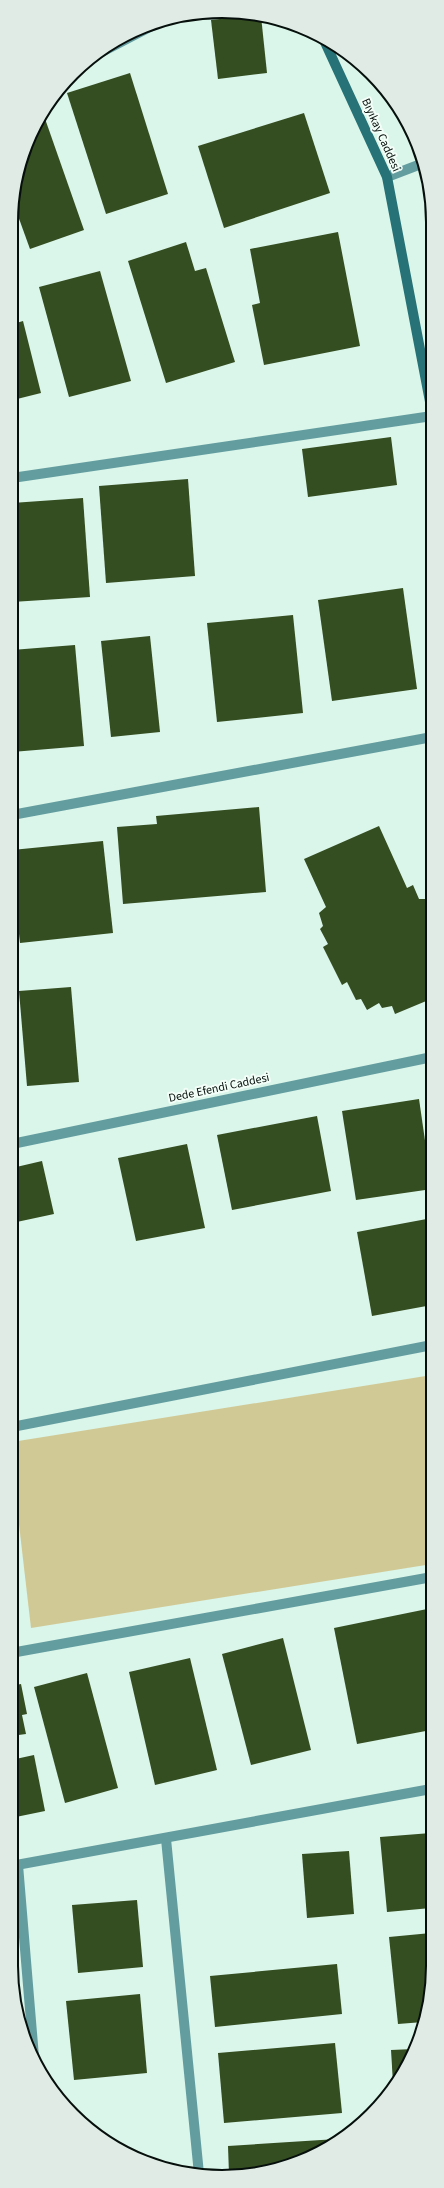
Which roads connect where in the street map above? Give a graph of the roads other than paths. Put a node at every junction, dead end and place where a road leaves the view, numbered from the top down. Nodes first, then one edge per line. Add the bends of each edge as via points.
1 (327, 47) edge
2 (418, 165) edge
3 (387, 177) junction
4 (426, 381) edge
5 (426, 417) edge
6 (18, 477) edge
7 (426, 739) edge
8 (18, 814) edge
9 (426, 1058) edge
10 (18, 1143) edge
11 (426, 1346) edge
12 (18, 1426) edge
13 (426, 1578) edge
14 (18, 1652) edge
15 (426, 1790) edge
16 (166, 1839) junction
17 (18, 1865) edge
18 (18, 1904) edge
19 (32, 2040) edge
20 (198, 2168) edge

1 - 3 street, Bıyıkay Caddesi
2 - 3 street
3 - 4 street, Bıyıkay Caddesi
5 - 6 street
7 - 8 street
9 - 10 street, Dede Efendi Caddesi
11 - 12 street
13 - 14 street
15 - 16 street
16 - 17 street
16 - 20 street
18 - 19 street

